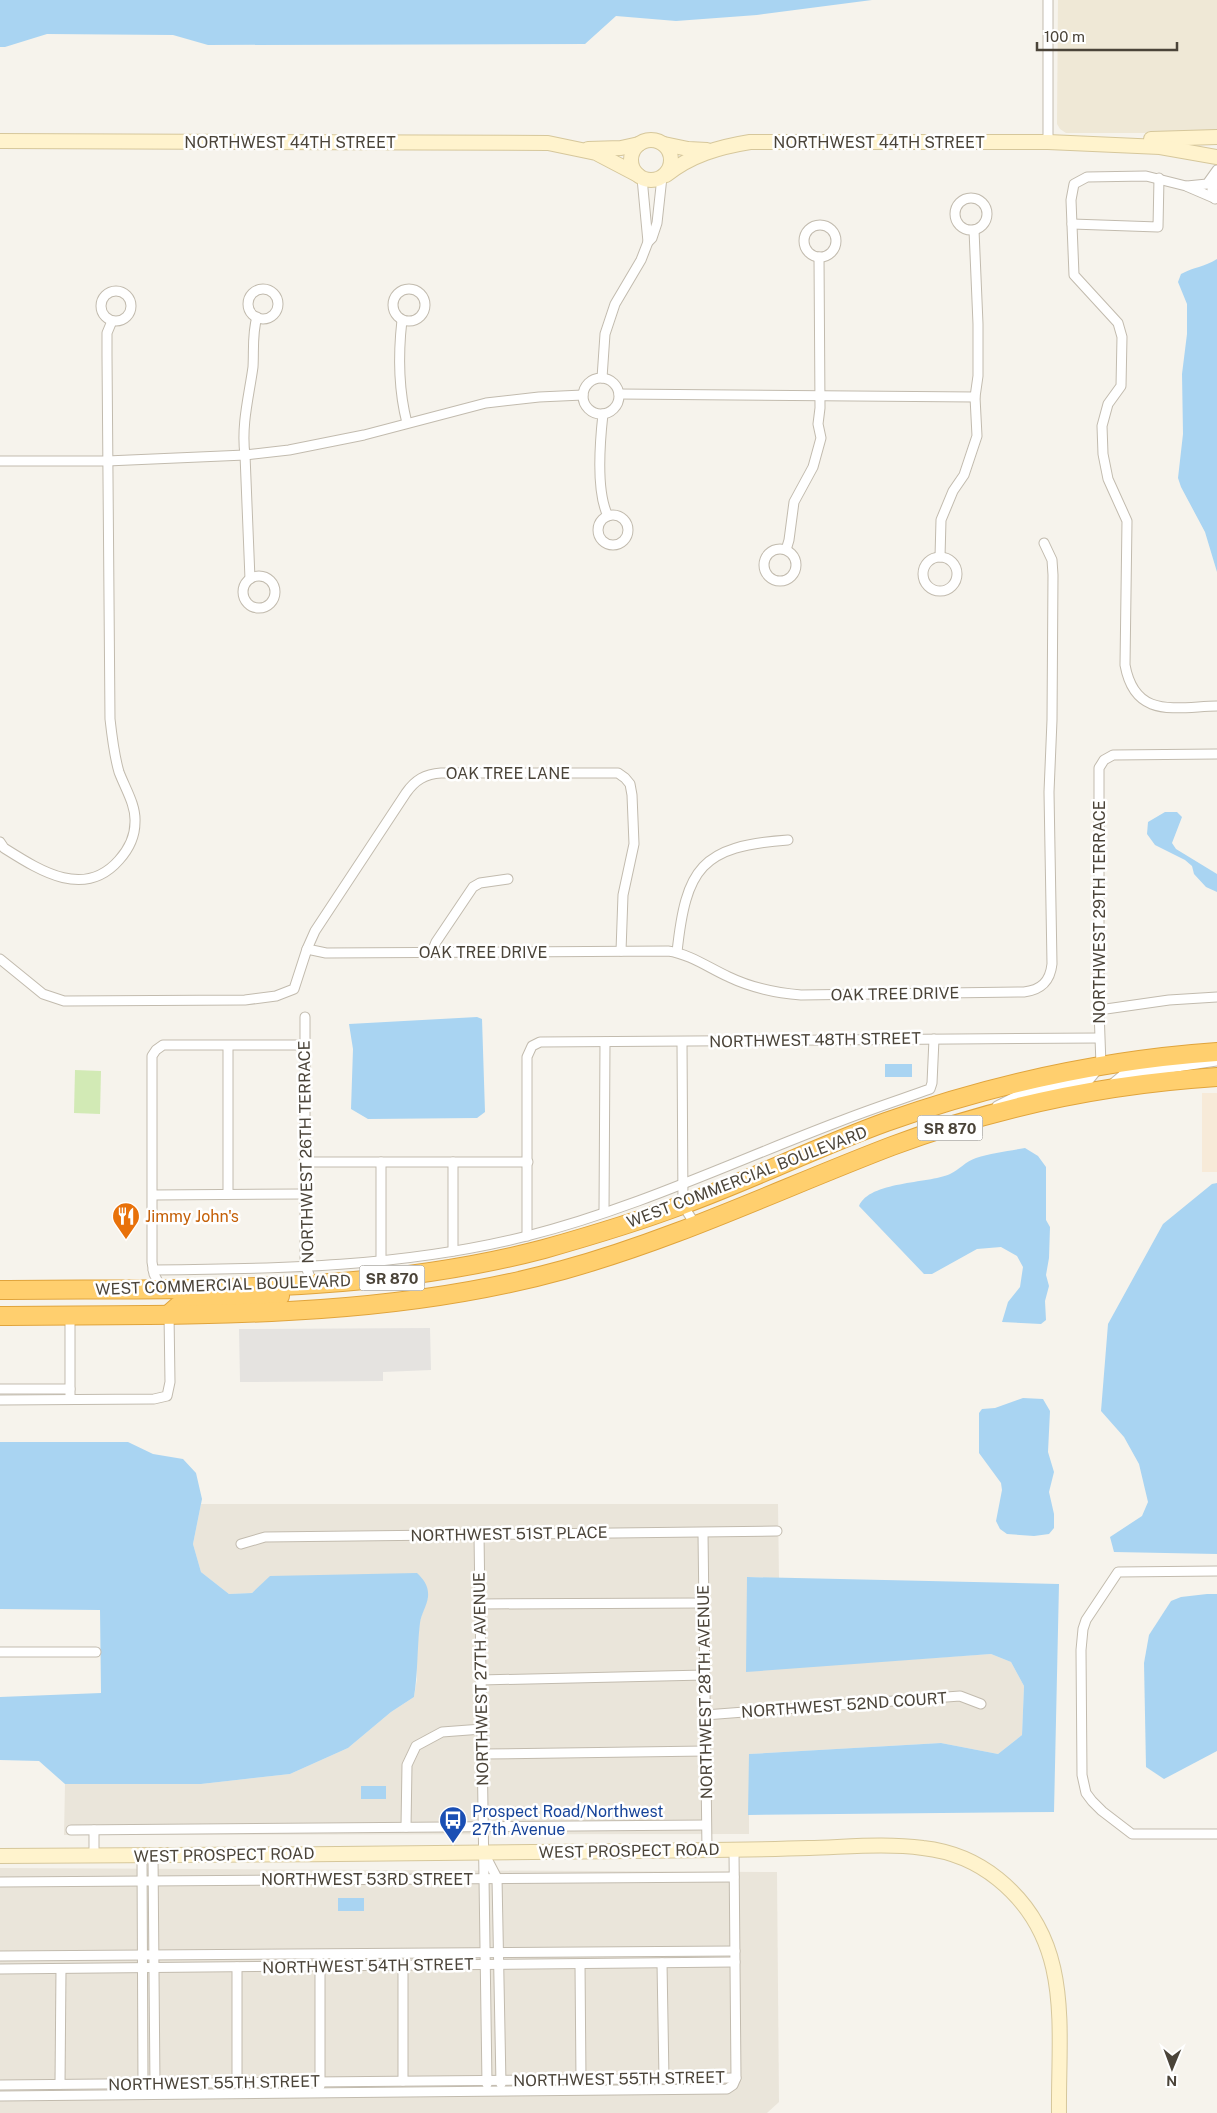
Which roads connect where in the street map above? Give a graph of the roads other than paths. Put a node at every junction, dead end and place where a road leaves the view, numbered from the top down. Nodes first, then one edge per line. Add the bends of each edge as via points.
1 (1048, 0) edge
2 (1217, 137) edge
3 (0, 141) edge
4 (1048, 142) junction
5 (639, 144) junction
6 (664, 144) junction
7 (580, 149) junction
8 (710, 150) junction
9 (1217, 157) edge
10 (1217, 170) edge
11 (1217, 174) edge
12 (664, 176) junction
13 (640, 177) junction
14 (1159, 178) junction
15 (1217, 182) edge
16 (1207, 184) junction
17 (1186, 186) junction
18 (1212, 198) edge
19 (646, 211) junction
20 (659, 211) junction
21 (1072, 224) junction
22 (974, 230) dead end
23 (648, 242) junction
24 (819, 257) dead end
25 (257, 317) dead end
26 (402, 320) dead end
27 (112, 321) dead end
28 (602, 378) junction
29 (619, 394) junction
30 (583, 395) junction
31 (819, 396) junction
32 (975, 397) junction
33 (603, 414) junction
34 (406, 423) junction
35 (245, 455) junction
36 (0, 461) edge
37 (107, 461) junction
38 (608, 516) dead end
39 (1044, 543) dead end
40 (786, 550) dead end
41 (940, 557) dead end
42 (250, 579) dead end
43 (1217, 706) edge
44 (1217, 754) edge
45 (788, 840) dead end
46 (0, 842) edge
47 (508, 879) dead end
48 (306, 949) junction
49 (621, 951) junction
50 (432, 952) junction
51 (677, 952) junction
52 (0, 959) edge
53 (1217, 997) edge
54 (1099, 1010) junction
55 (305, 1017) dead end
56 (1099, 1038) junction
57 (934, 1039) junction
58 (605, 1042) junction
59 (682, 1042) junction
60 (304, 1045) junction
61 (228, 1046) junction
62 (1217, 1052) edge
63 (1217, 1060) edge
64 (1101, 1065) junction
65 (1217, 1077) edge
66 (1105, 1090) junction
67 (963, 1123) junction
68 (304, 1162) junction
69 (380, 1162) junction
70 (453, 1162) junction
71 (528, 1162) junction
72 (682, 1184) junction
73 (228, 1194) junction
74 (305, 1194) junction
75 (153, 1195) junction
76 (682, 1205) junction
77 (604, 1212) junction
78 (696, 1226) junction
79 (527, 1236) junction
80 (453, 1251) junction
81 (381, 1261) junction
82 (306, 1267) junction
83 (153, 1270) junction
84 (314, 1285) junction
85 (161, 1288) junction
86 (0, 1290) edge
87 (169, 1314) junction
88 (70, 1315) junction
89 (0, 1316) edge
90 (70, 1388) junction
91 (0, 1389) edge
92 (70, 1399) junction
93 (0, 1400) edge
94 (777, 1531) dead end
95 (703, 1533) junction
96 (479, 1535) junction
97 (241, 1544) dead end
98 (1217, 1571) edge
99 (704, 1603) junction
100 (480, 1604) junction
101 (0, 1652) edge
102 (96, 1652) dead end
103 (705, 1675) junction
104 (480, 1680) junction
105 (981, 1704) dead end
106 (705, 1715) junction
107 (482, 1729) junction
108 (706, 1751) junction
109 (483, 1754) junction
110 (706, 1825) junction
111 (483, 1826) junction
112 (406, 1827) junction
113 (71, 1830) dead end
114 (94, 1830) junction
115 (1217, 1834) edge
116 (707, 1850) junction
117 (734, 1850) junction
118 (484, 1853) junction
119 (0, 1856) edge
120 (94, 1856) junction
121 (148, 1856) junction
122 (734, 1877) junction
123 (484, 1878) junction
124 (497, 1878) junction
125 (142, 1881) junction
126 (153, 1881) junction
127 (0, 1882) edge
128 (735, 1951) junction
129 (485, 1953) junction
130 (498, 1953) junction
131 (320, 1954) junction
132 (142, 1955) junction
133 (154, 1955) junction
134 (0, 1956) edge
135 (735, 1962) junction
136 (662, 1963) junction
137 (499, 1964) junction
138 (580, 1964) junction
139 (403, 1965) junction
140 (486, 1965) junction
141 (320, 1966) junction
142 (237, 1967) junction
143 (61, 1968) junction
144 (142, 1968) junction
145 (154, 1968) junction
146 (0, 1969) edge
147 (736, 2078) junction
148 (664, 2079) junction
149 (501, 2080) junction
150 (581, 2080) junction
151 (403, 2081) junction
152 (487, 2081) junction
153 (320, 2082) junction
154 (237, 2083) junction
155 (60, 2084) junction
156 (143, 2084) junction
157 (155, 2084) junction
158 (0, 2085) edge
159 (487, 2092) junction
160 (501, 2092) junction
161 (320, 2093) junction
162 (143, 2095) junction
163 (155, 2095) junction
164 (0, 2096) edge
165 (1059, 2113) edge

1 - 4 street
2 - 4 street, NORTHWEST 44TH STREET
3 - 7 street, NORTHWEST 44TH STREET via 548,142
4 - 8 street, NORTHWEST 44TH STREET via 750,142
4 - 9 street, NORTHWEST 44TH STREET via 1160,147
5 - 6 street via 655,140
5 - 7 street, NORTHWEST 44TH STREET
5 - 13 street via 632,152 631,160
6 - 8 street, NORTHWEST 44TH STREET
6 - 12 street via 670,151 672,164
7 - 13 street, NORTHWEST 44TH STREET via 596,153
8 - 12 street, NORTHWEST 44TH STREET
10 - 11 street
10 - 16 street
12 - 13 street via 654,180
12 - 20 street
13 - 19 street
14 - 17 street
14 - 21 street via 1087,177 1074,184
14 - 21 street via 1158,227
15 - 18 street via 1212,189
16 - 17 street
16 - 18 street via 1205,190
17 - 18 street
19 - 20 street
19 - 23 street
20 - 23 street
21 - 43 street via 1074,275 1118,323 1122,337 1121,386 1108,404 1102,426 1108,479 1127,521 1125,665 1128,679 1135,693 1150,705
22 - 32 street via 978,324
23 - 28 street via 615,304 605,334
24 - 31 street
25 - 35 street via 245,421
26 - 34 street via 398,352
27 - 37 street via 107,333
28 - 29 street via 615,384
28 - 30 street via 588,384
29 - 31 street
29 - 33 street via 617,405
30 - 33 street via 591,411
30 - 34 street via 486,403
31 - 32 street
31 - 40 street via 821,438 813,467 794,502
32 - 41 street via 977,436 964,474 941,520
33 - 38 street via 600,438 602,492
34 - 35 street via 289,450
35 - 37 street
35 - 42 street
36 - 37 street
37 - 46 street via 110,719 114,752 136,822 132,838 126,852 111,869 90,878 70,880 40,870 4,848
39 - 51 street, OAK TREE DRIVE via 1052,560 1053,585 1049,792 1052,964 1044,985 1024,992 790,994 740,982
44 - 54 street, NORTHWEST 29TH TERRACE via 1113,755 1099,768
45 - 51 street via 733,849 699,869 685,903
47 - 50 street via 473,887
48 - 49 street, OAK TREE LANE via 417,779 441,773 608,772 625,778 632,795 634,844 622,894
48 - 50 street, OAK TREE DRIVE via 326,953
48 - 52 street via 294,989 276,996 246,1000 64,1001 43,994
49 - 50 street, OAK TREE DRIVE
49 - 51 street, OAK TREE DRIVE
53 - 54 street
54 - 56 street, NORTHWEST 29TH TERRACE
55 - 60 street, NORTHWEST 26TH TERRACE
56 - 57 street, NORTHWEST 48TH STREET
56 - 64 street, NORTHWEST 29TH TERRACE
57 - 59 street, NORTHWEST 48TH STREET
57 - 72 street via 930,1089 839,1121
58 - 59 street, NORTHWEST 48TH STREET
58 - 71 street, NORTHWEST 48TH STREET via 540,1042 532,1046 527,1057
58 - 77 street
59 - 72 street
60 - 61 street
60 - 68 street, NORTHWEST 26TH TERRACE
61 - 73 street
61 - 75 street via 163,1045 152,1056
62 - 64 highway, WEST COMMERCIAL BOULEVARD / SR 870
63 - 66 street via 1123,1075
64 - 67 street, WEST COMMERCIAL BOULEVARD via 1089,1080 1016,1096
64 - 76 highway, WEST COMMERCIAL BOULEVARD / SR 870 via 958,1098 902,1117
65 - 66 highway, WEST COMMERCIAL BOULEVARD / SR 870
66 - 67 highway, WEST COMMERCIAL BOULEVARD / SR 870 via 1079,1093
67 - 78 highway, WEST COMMERCIAL BOULEVARD / SR 870 via 895,1145
68 - 69 street
68 - 74 street, NORTHWEST 26TH TERRACE
69 - 70 street
69 - 81 street
70 - 71 street
70 - 80 street
71 - 79 street
72 - 76 street
72 - 77 street
73 - 74 street
73 - 75 street
74 - 82 street, NORTHWEST 26TH TERRACE
75 - 83 street
76 - 78 street
76 - 84 highway, WEST COMMERCIAL BOULEVARD / SR 870 via 587,1237 499,1260 378,1280
77 - 79 street
78 - 87 highway, WEST COMMERCIAL BOULEVARD / SR 870 via 626,1252 558,1272 448,1296 314,1311
79 - 80 street
80 - 81 street
81 - 82 street
82 - 83 street
82 - 84 street, NORTHWEST 26TH TERRACE
83 - 85 street
84 - 85 highway, WEST COMMERCIAL BOULEVARD / SR 870
84 - 87 highway via 267,1298 188,1301
85 - 86 highway, WEST COMMERCIAL BOULEVARD / SR 870
87 - 88 highway, WEST COMMERCIAL BOULEVARD / SR 870
87 - 92 street via 170,1382 167,1396 154,1399
88 - 89 highway, WEST COMMERCIAL BOULEVARD / SR 870
88 - 90 street
90 - 91 street
90 - 92 street
92 - 93 street
94 - 95 street, NORTHWEST 51ST PLACE
95 - 96 street, NORTHWEST 51ST PLACE
95 - 99 street, NORTHWEST 28TH AVENUE
96 - 97 street, NORTHWEST 51ST PLACE via 265,1537
96 - 100 street, NORTHWEST 27TH AVENUE
98 - 115 street via 1118,1572 1086,1620 1081,1650 1082,1775 1086,1793 1102,1811 1132,1834
99 - 100 street
99 - 103 street, NORTHWEST 28TH AVENUE
100 - 104 street, NORTHWEST 27TH AVENUE
101 - 102 street
103 - 104 street
103 - 106 street, NORTHWEST 28TH AVENUE
104 - 107 street, NORTHWEST 27TH AVENUE
105 - 106 street, NORTHWEST 52ND COURT via 960,1696
106 - 108 street, NORTHWEST 28TH AVENUE
107 - 109 street, NORTHWEST 27TH AVENUE
107 - 112 street via 442,1732 416,1746 407,1765
108 - 109 street
108 - 110 street, NORTHWEST 28TH AVENUE
109 - 111 street, NORTHWEST 27TH AVENUE
110 - 111 street
110 - 116 street, NORTHWEST 28TH AVENUE
111 - 112 street
111 - 118 street, NORTHWEST 27TH AVENUE
112 - 114 street
113 - 114 street
114 - 120 street
116 - 117 street, WEST PROSPECT ROAD
116 - 118 street, WEST PROSPECT ROAD
117 - 122 street
117 - 165 street, WEST PROSPECT ROAD via 920,1847 966,1860 1000,1881 1031,1915 1053,1960 1058,1992
118 - 121 street, WEST PROSPECT ROAD
118 - 123 street, NORTHWEST 27TH AVENUE
118 - 124 street, NORTHWEST 27TH AVENUE
119 - 120 street, WEST PROSPECT ROAD
120 - 121 street, WEST PROSPECT ROAD
121 - 125 street
121 - 126 street
122 - 124 street, NORTHWEST 53RD STREET
122 - 128 street
123 - 124 street, NORTHWEST 53RD STREET
123 - 126 street, NORTHWEST 53RD STREET
123 - 129 street, NORTHWEST 27TH AVENUE
124 - 130 street, NORTHWEST 27TH AVENUE
125 - 126 street, NORTHWEST 53RD STREET
125 - 127 street, NORTHWEST 53RD STREET
125 - 132 street
126 - 133 street
128 - 130 street, NORTHWEST 54TH STREET
128 - 135 street
129 - 130 street, NORTHWEST 54TH STREET
129 - 131 street, NORTHWEST 54TH STREET
129 - 140 street, NORTHWEST 27TH AVENUE
130 - 137 street, NORTHWEST 27TH AVENUE
131 - 133 street, NORTHWEST 54TH STREET
131 - 141 street
132 - 133 street, NORTHWEST 54TH STREET
132 - 134 street, NORTHWEST 54TH STREET
132 - 144 street
133 - 145 street
135 - 136 street, NORTHWEST 54TH STREET
135 - 147 street
136 - 138 street, NORTHWEST 54TH STREET
136 - 148 street
137 - 138 street, NORTHWEST 54TH STREET
137 - 140 street, NORTHWEST 54TH STREET
137 - 149 street, NORTHWEST 27TH AVENUE
138 - 150 street
139 - 140 street, NORTHWEST 54TH STREET
139 - 141 street, NORTHWEST 54TH STREET
139 - 151 street
140 - 152 street, NORTHWEST 27TH AVENUE
141 - 142 street, NORTHWEST 54TH STREET
141 - 153 street
142 - 145 street, NORTHWEST 54TH STREET
142 - 154 street
143 - 144 street, NORTHWEST 54TH STREET
143 - 146 street, NORTHWEST 54TH STREET
143 - 155 street
144 - 145 street, NORTHWEST 54TH STREET
144 - 156 street
145 - 157 street
147 - 148 street, NORTHWEST 55TH STREET
147 - 160 street, NORTHWEST 55TH STREET via 730,2087 719,2090
148 - 150 street, NORTHWEST 55TH STREET
149 - 150 street, NORTHWEST 55TH STREET
149 - 152 street, NORTHWEST 55TH STREET
149 - 160 street, NORTHWEST 27TH AVENUE
151 - 152 street, NORTHWEST 55TH STREET
151 - 153 street, NORTHWEST 55TH STREET
152 - 159 street, NORTHWEST 27TH AVENUE
153 - 154 street, NORTHWEST 55TH STREET
153 - 161 street
154 - 157 street, NORTHWEST 55TH STREET
155 - 156 street, NORTHWEST 55TH STREET
155 - 158 street, NORTHWEST 55TH STREET
156 - 157 street, NORTHWEST 55TH STREET
156 - 162 street
157 - 163 street
159 - 160 street, NORTHWEST 55TH STREET
159 - 161 street, NORTHWEST 55TH STREET
161 - 163 street, NORTHWEST 55TH STREET
162 - 163 street, NORTHWEST 55TH STREET
162 - 164 street, NORTHWEST 55TH STREET

